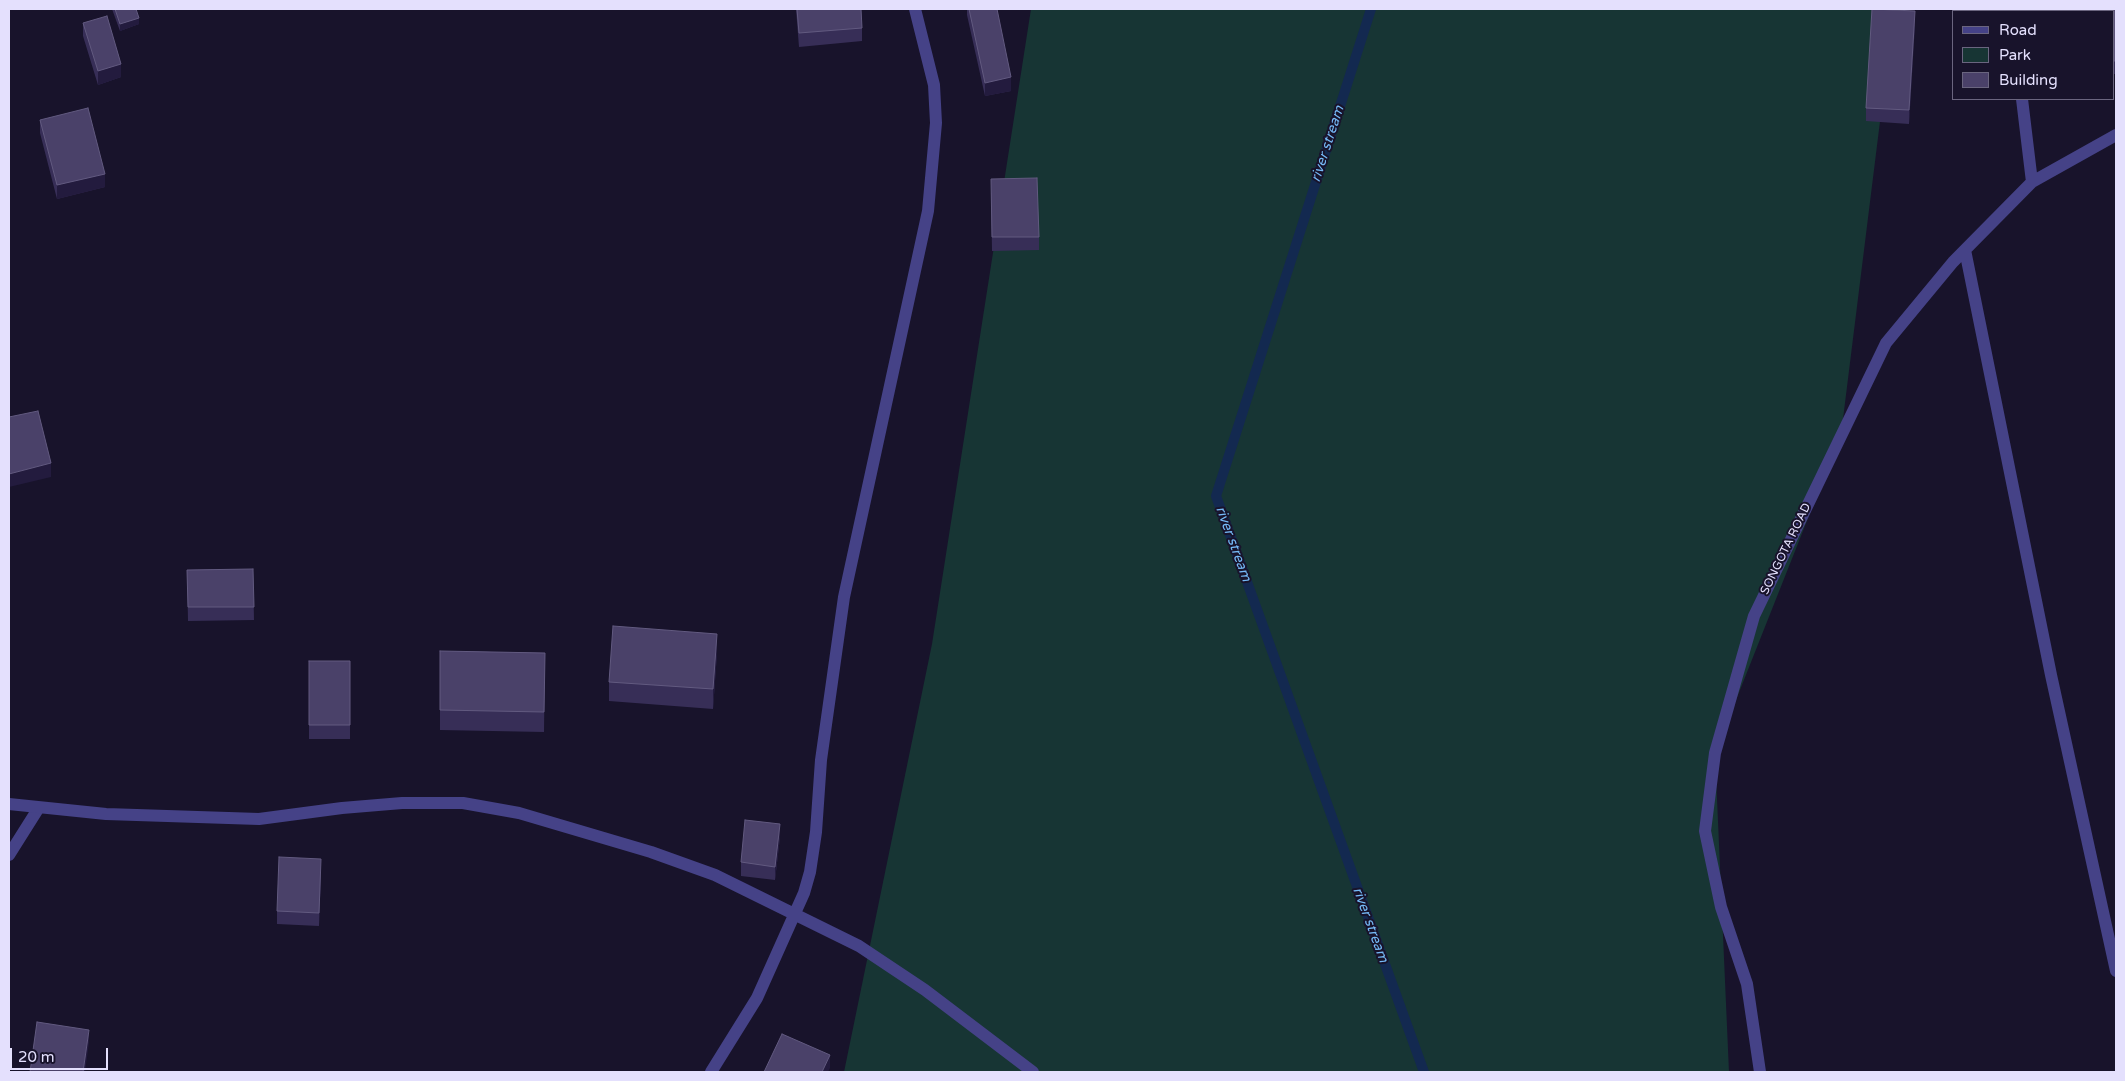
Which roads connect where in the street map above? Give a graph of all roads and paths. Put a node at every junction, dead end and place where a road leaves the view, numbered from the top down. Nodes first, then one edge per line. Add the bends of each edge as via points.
1 (915, 9) edge
2 (2022, 100) edge
3 (2116, 136) edge
4 (2032, 182) junction
5 (1964, 250) junction
6 (9, 804) edge
7 (38, 809) junction
8 (9, 854) edge
9 (794, 914) junction
10 (2116, 971) edge
11 (711, 1072) edge
12 (1033, 1072) edge
13 (1760, 1072) edge

1 - 9 street via 934,85 936,123 928,211 844,596 821,760 810,872
2 - 4 street
3 - 4 street, SONGOTA ROAD
4 - 5 street, SONGOTA ROAD
5 - 10 street via 2050,675
5 - 13 street, SONGOTA ROAD via 1886,342 1754,616 1715,753 1705,831 1721,906 1747,984
6 - 7 street
7 - 8 street
7 - 9 street via 259,819 402,803 463,803 519,813 651,852 715,875
9 - 11 street via 756,998
9 - 12 street via 859,946 926,990

